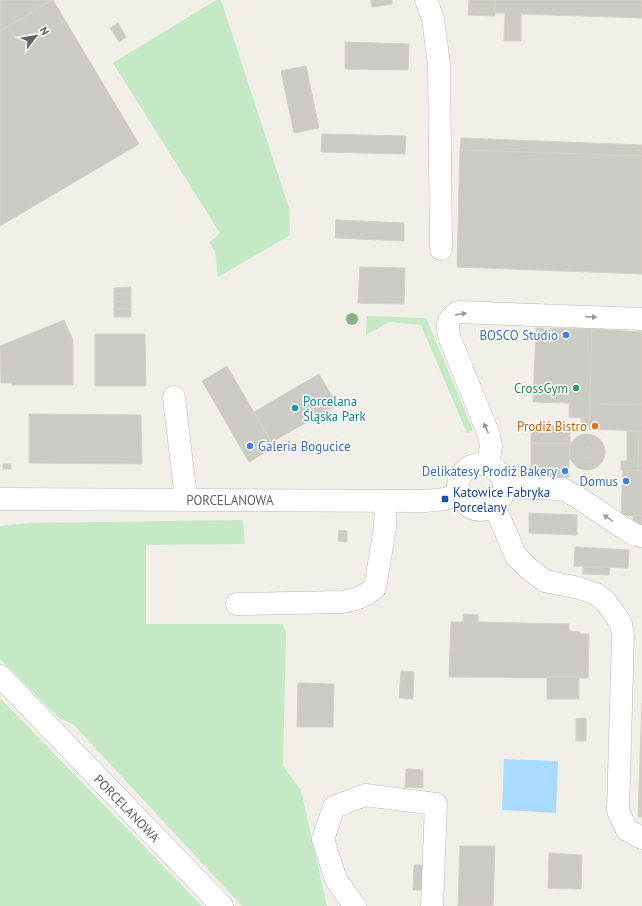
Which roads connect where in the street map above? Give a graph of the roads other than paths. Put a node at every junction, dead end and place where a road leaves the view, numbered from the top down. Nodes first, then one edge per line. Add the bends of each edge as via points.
1 (426, 0) edge
2 (441, 249) dead end
3 (642, 319) edge
4 (174, 397) dead end
5 (488, 466) junction
6 (505, 493) junction
7 (459, 494) junction
8 (0, 498) edge
9 (186, 500) junction
10 (386, 502) junction
11 (642, 536) edge
12 (237, 604) dead end
13 (0, 676) edge
14 (642, 838) edge
15 (222, 906) edge
16 (355, 906) edge
17 (432, 906) edge

1 - 2 street via 433,19 439,65
5 -> 3 street via 491,440 450,339 448,321 451,316 458,312
4 - 9 street
5 - 6 street via 493,467 503,479
5 - 7 street via 478,464 464,472 458,486
6 - 7 street via 488,509 474,509 468,506
11 -> 6 street via 624,529 562,489
6 - 14 street via 516,556 545,581 596,594 605,601 621,624 623,636 618,811 627,830
7 - 10 street, PORCELANOWA via 445,499
8 - 9 street, PORCELANOWA
9 - 10 street, PORCELANOWA
10 - 12 street via 385,527 375,588 367,595 342,602
13 - 15 street, PORCELANOWA
16 - 17 street via 336,880 323,839 334,807 365,795 436,804

